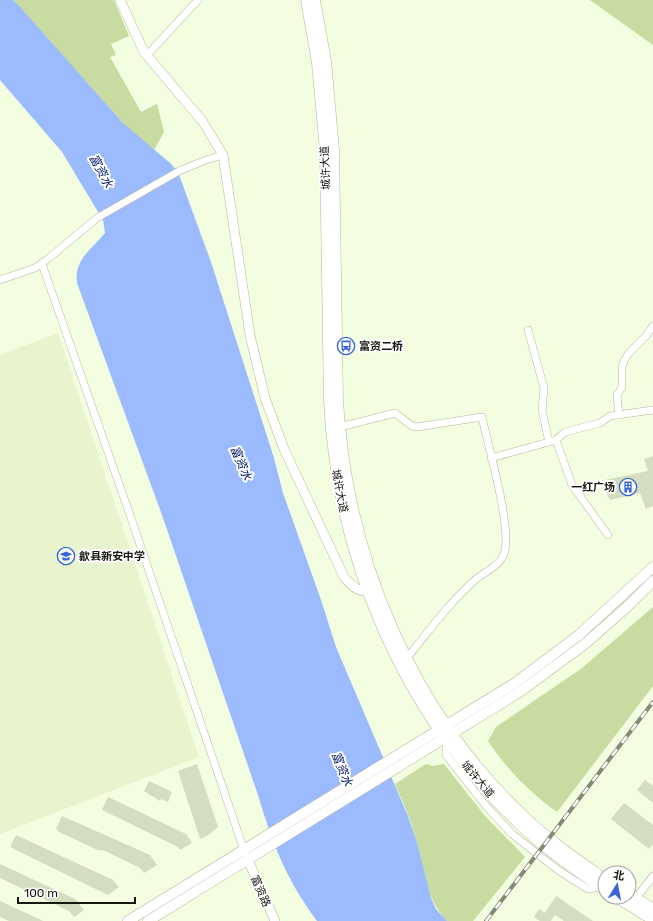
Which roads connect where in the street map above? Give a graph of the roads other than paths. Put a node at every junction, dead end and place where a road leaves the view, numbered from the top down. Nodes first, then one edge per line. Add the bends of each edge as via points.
1 (120, 0) edge
2 (198, 0) edge
3 (306, 0) edge
4 (315, 0) edge
5 (146, 55) junction
6 (223, 155) junction
7 (42, 264) junction
8 (0, 280) edge
9 (653, 326) edge
10 (528, 330) dead end
11 (653, 410) edge
12 (619, 415) junction
13 (340, 427) junction
14 (556, 440) junction
15 (549, 442) junction
16 (491, 458) junction
17 (608, 534) dead end
18 (653, 568) edge
19 (653, 581) edge
20 (372, 590) junction
21 (408, 658) junction
22 (444, 727) junction
23 (450, 736) junction
24 (402, 759) junction
25 (244, 850) junction
26 (248, 860) junction
27 (653, 876) edge
28 (597, 881) edge
29 (637, 893) edge
30 (637, 902) edge
31 (636, 905) edge
32 (653, 909) edge
33 (653, 920) edge
34 (128, 921) edge
35 (148, 921) edge
36 (275, 921) edge

1 - 5 street
2 - 5 street
3 - 20 main road, 城许大道 via 317,63 325,151 328,401 331,439 342,506 354,554
4 - 13 main road, 城许大道 via 326,61 334,144
5 - 6 street via 203,122
6 - 7 street via 179,171 98,218
6 - 20 street via 250,336 267,404 284,449 344,577 356,590
7 - 8 street via 27,272
7 - 25 street
9 - 12 street via 628,353 622,367 623,385 617,395
10 - 15 street via 544,388 542,410
11 - 12 street
12 - 14 street via 565,432
13 - 16 street via 395,413 417,427 482,417
13 - 20 main road, 城许大道 via 351,504
14 - 15 street
14 - 17 street via 572,485
15 - 16 street
16 - 21 street via 505,521 504,555 458,598
18 - 22 main road via 558,652
19 - 23 main road via 607,625 565,660
20 - 21 main road, 城许大道
20 - 22 main road, 城许大道 via 391,647 417,695
21 - 22 main road, 城许大道
22 - 23 main road, 城许大道
22 - 24 main road
23 - 24 main road
23 - 28 main road, 城许大道 via 487,791 520,825 546,847
24 - 25 main road
24 - 26 main road
25 - 26 street
25 - 34 main road
26 - 35 main road
26 - 36 street, 富资路
27 - 29 street
30 - 32 main road
31 - 33 main road

